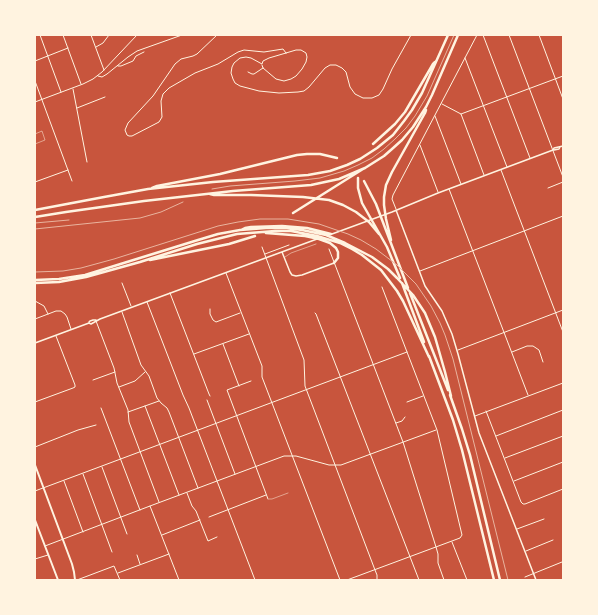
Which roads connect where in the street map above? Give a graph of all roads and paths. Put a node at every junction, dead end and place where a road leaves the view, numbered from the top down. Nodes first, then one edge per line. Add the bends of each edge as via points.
1 (40, 35) edge
2 (63, 35) edge
3 (91, 35) edge
4 (109, 35) edge
5 (137, 35) edge
6 (182, 35) edge
7 (217, 35) edge
8 (411, 35) edge
9 (448, 35) edge
10 (458, 35) edge
11 (477, 35) edge
12 (483, 35) edge
13 (509, 35) edge
14 (539, 35) edge
15 (96, 47) junction
16 (68, 48) junction
17 (279, 50) junction
18 (144, 52) dead end
19 (286, 52) junction
20 (283, 54) junction
21 (48, 56) junction
22 (465, 58) junction
23 (35, 60) edge
24 (436, 61) junction
25 (262, 64) junction
26 (117, 65) junction
27 (263, 68) junction
28 (104, 70) junction
29 (248, 72) dead end
30 (97, 76) junction
31 (563, 76) edge
32 (555, 79) junction
33 (35, 81) edge
34 (81, 85) junction
35 (73, 88) junction
36 (529, 88) junction
37 (62, 92) junction
38 (105, 97) dead end
39 (507, 97) junction
40 (42, 99) junction
41 (563, 99) edge
42 (35, 102) edge
43 (441, 103) junction
44 (484, 105) junction
45 (426, 107) junction
46 (76, 108) junction
47 (461, 114) junction
48 (435, 115) junction
49 (35, 134) edge
50 (35, 144) edge
51 (373, 144) dead end
52 (419, 144) junction
53 (562, 146) edge
54 (553, 150) junction
55 (337, 158) dead end
56 (530, 158) junction
57 (87, 162) dead end
58 (507, 167) junction
59 (365, 168) junction
60 (501, 169) junction
61 (68, 170) junction
62 (484, 175) junction
63 (563, 177) edge
64 (358, 178) dead end
65 (72, 181) dead end
66 (364, 181) dead end
67 (35, 182) edge
68 (563, 182) edge
69 (461, 184) junction
70 (548, 188) dead end
71 (449, 189) junction
72 (148, 190) junction
73 (438, 193) junction
74 (208, 194) junction
75 (35, 210) edge
76 (396, 210) junction
77 (293, 213) dead end
78 (563, 216) edge
79 (35, 217) edge
80 (240, 230) junction
81 (524, 231) junction
82 (260, 232) junction
83 (331, 234) junction
84 (255, 236) dead end
85 (384, 241) junction
86 (316, 244) dead end
87 (289, 245) dead end
88 (262, 248) dead end
89 (393, 248) junction
90 (329, 249) dead end
91 (473, 251) junction
92 (282, 252) junction
93 (264, 254) junction
94 (284, 257) junction
95 (266, 258) junction
96 (140, 262) junction
97 (334, 263) junction
98 (420, 271) junction
99 (226, 272) junction
100 (35, 282) edge
101 (122, 283) dead end
102 (382, 287) dead end
103 (170, 293) junction
104 (35, 301) edge
105 (147, 301) junction
106 (132, 307) junction
107 (210, 309) dead end
108 (563, 310) edge
109 (121, 311) junction
110 (241, 313) junction
111 (315, 313) dead end
112 (556, 313) junction
113 (48, 314) junction
114 (35, 319) edge
115 (96, 320) junction
116 (72, 329) junction
117 (563, 332) edge
118 (504, 333) junction
119 (249, 334) junction
120 (56, 335) junction
121 (35, 343) edge
122 (223, 344) junction
123 (457, 350) junction
124 (407, 352) junction
125 (511, 352) junction
126 (194, 355) junction
127 (429, 357) junction
128 (543, 362) dead end
129 (373, 364) junction
130 (115, 372) junction
131 (146, 372) junction
132 (340, 377) junction
133 (94, 380) dead end
134 (251, 381) dead end
135 (563, 383) edge
136 (239, 386) junction
137 (119, 387) junction
138 (306, 389) junction
139 (210, 396) dead end
140 (424, 396) junction
141 (451, 396) junction
142 (528, 396) junction
143 (207, 400) dead end
144 (159, 401) junction
145 (35, 402) edge
146 (271, 402) junction
147 (407, 402) dead end
148 (145, 406) junction
149 (101, 408) dead end
150 (563, 410) edge
151 (486, 411) junction
152 (128, 412) junction
153 (236, 415) junction
154 (474, 416) junction
155 (405, 417) dead end
156 (216, 423) junction
157 (396, 424) junction
158 (96, 425) dead end
159 (198, 430) junction
160 (437, 430) junction
161 (496, 436) junction
162 (563, 436) edge
163 (179, 437) junction
164 (403, 442) junction
165 (160, 444) junction
166 (35, 447) edge
167 (140, 451) junction
168 (292, 455) junction
169 (370, 455) junction
170 (121, 459) junction
171 (504, 459) junction
172 (563, 462) edge
173 (35, 465) edge
174 (101, 466) junction
175 (335, 466) junction
176 (256, 467) junction
177 (83, 473) junction
178 (235, 474) junction
179 (64, 480) junction
180 (217, 481) junction
181 (513, 482) junction
182 (44, 488) junction
183 (198, 488) junction
184 (563, 489) edge
185 (35, 491) edge
186 (186, 493) junction
187 (288, 493) dead end
188 (179, 495) junction
189 (266, 495) junction
190 (268, 499) joint
191 (160, 503) junction
192 (150, 506) junction
193 (140, 510) junction
194 (228, 510) junction
195 (121, 517) junction
196 (210, 517) dead end
197 (544, 519) dead end
198 (200, 520) junction
199 (35, 521) edge
200 (102, 524) junction
201 (516, 530) junction
202 (83, 532) junction
203 (127, 534) dead end
204 (161, 535) junction
205 (217, 537) dead end
206 (63, 539) junction
207 (553, 540) dead end
208 (452, 541) junction
209 (45, 546) junction
210 (436, 547) junction
211 (112, 552) dead end
212 (525, 552) junction
213 (169, 554) junction
214 (48, 555) junction
215 (137, 555) dead end
216 (410, 557) junction
217 (35, 560) edge
218 (562, 562) dead end
219 (140, 565) junction
220 (375, 570) junction
221 (118, 573) junction
222 (534, 574) junction
223 (525, 577) dead end
224 (58, 580) edge
225 (76, 580) edge
226 (120, 580) edge
227 (179, 580) edge
228 (255, 580) edge
229 (340, 580) edge
230 (347, 580) edge
231 (377, 580) edge
232 (419, 580) edge
233 (444, 580) edge
234 (467, 580) edge
235 (494, 580) edge
236 (500, 580) edge
237 (536, 580) edge

1 - 21 street
2 - 16 street
3 - 15 street
4 - 15 street
5 - 28 street
6 - 26 street via 137,51
7 - 17 street via 197,54 181,59 175,64 153,96 130,121 125,130 127,135 134,136 159,122 162,117 161,100 164,93 192,74 218,64 242,50
8 - 25 street via 384,89 370,99 355,94 346,72 336,65 325,68 308,88 298,92 259,91 240,86 233,80 232,68 239,59 249,57
9 - 24 highway
10 - 45 highway
11 - 22 street
12 - 39 street
13 - 36 street
14 - 32 street
15 - 28 street
16 - 21 street
16 - 34 street
17 - 19 street via 283,49
17 - 20 street
18 - 26 street via 133,61
19 - 20 street
19 - 27 street via 300,50 307,56 306,63 293,78 278,80
20 - 25 street
21 - 23 street
21 - 37 street
22 - 43 street
22 - 44 street
24 - 51 highway via 405,112
24 - 72 highway via 417,103 404,122 382,144 352,163 308,175 208,182
25 - 27 street
26 - 30 street via 106,75
27 - 29 street via 254,74
28 - 30 street
30 - 34 street
31 - 32 street
32 - 36 street
32 - 41 street
33 - 40 street
34 - 35 street
35 - 37 street
35 - 46 street
36 - 39 street
36 - 54 street
37 - 40 street
38 - 46 street
39 - 44 street
39 - 56 street
40 - 42 street
40 - 61 street
43 - 47 street
43 - 48 street
44 - 47 street
44 - 58 street
45 - 59 highway via 398,144
45 - 89 highway via 386,185 385,210
46 - 57 street
47 - 62 street
48 - 52 street
48 - 69 street
49 - 50 street via 42,132 45,140
52 - 73 street
52 - 76 street via 393,194
53 - 54 main road
54 - 56 main road
54 - 63 street
55 - 72 highway via 320,154 297,155
56 - 58 main road
58 - 60 main road
59 - 74 highway via 310,185
59 - 77 highway
60 - 62 main road
60 - 81 street
61 - 65 street
61 - 67 street
62 - 69 main road
64 - 85 highway via 362,203
66 - 89 highway
68 - 70 street
69 - 71 main road
71 - 73 main road
71 - 91 street
72 - 75 highway
73 - 76 main road
74 - 79 highway
74 - 85 highway via 329,200 359,214 372,225
76 - 83 main road
76 - 98 main road
78 - 81 street
80 - 83 highway via 271,226 298,227
80 - 100 highway via 218,234 85,275
80 - 141 highway via 287,228 326,235 364,252 388,269 418,302 428,320
81 - 91 street
81 - 112 street
82 - 96 highway via 218,238
82 - 97 highway via 306,236 328,242 335,246 338,252 338,258
82 - 127 highway via 285,231 317,236 340,243 367,258 381,270 397,290
83 - 92 main road
84 - 96 highway via 229,244
85 - 127 highway
86 - 94 street
87 - 93 street
88 - 93 street
89 - 141 highway
90 - 97 street
91 - 98 street
91 - 118 street
92 - 94 main road
92 - 95 main road
93 - 95 street
94 - 97 main road via 289,271 300,276
95 - 99 main road
95 - 138 street via 304,358
96 - 100 highway via 72,280
97 - 129 street
98 - 123 main road via 426,287 445,318
99 - 103 main road
99 - 110 street
101 - 106 street
102 - 124 street
103 - 105 main road
103 - 126 street
104 - 113 street via 44,306
105 - 106 main road
105 - 159 street
106 - 109 main road
107 - 110 street via 215,322
108 - 112 street
109 - 115 main road
109 - 131 street
110 - 119 street
111 - 132 street
112 - 117 street
112 - 118 street
113 - 114 street
113 - 116 street via 63,312
115 - 116 main road
115 - 130 street
116 - 120 main road
118 - 123 street
118 - 125 street
119 - 122 street
119 - 146 street via 262,366 262,377
120 - 121 main road
120 - 145 street via 75,385
122 - 126 street
122 - 136 street
123 - 154 main road
124 - 129 street
124 - 140 street
125 - 128 street via 527,346 536,347
125 - 142 street
126 - 139 street
127 - 235 highway via 462,450
129 - 132 street
129 - 157 street
130 - 133 street
130 - 137 street
131 - 137 street via 135,381
131 - 144 street
132 - 138 street
132 - 169 street
134 - 136 street
135 - 142 street
136 - 153 street via 228,390
137 - 152 street
138 - 146 street
138 - 175 street
140 - 147 street
140 - 160 street
141 - 236 highway via 470,455
142 - 151 street
143 - 156 street
144 - 148 street
144 - 163 street via 168,410
146 - 153 street
146 - 168 street
148 - 152 street
148 - 165 street
149 - 170 street
150 - 161 street
151 - 154 street
151 - 161 street
152 - 167 street
153 - 156 street
153 - 176 street
154 - 201 main road
155 - 157 street
156 - 159 street
156 - 178 street
157 - 164 street
158 - 166 street
159 - 163 street
159 - 180 street
160 - 164 street
160 - 208 street via 462,534 462,537
161 - 171 street
162 - 171 street
163 - 165 street
163 - 183 street
164 - 169 street
164 - 210 street
165 - 167 street
165 - 188 street
167 - 170 street
167 - 191 street
168 - 175 street
168 - 176 street
168 - 229 street
169 - 175 street
169 - 216 street
170 - 174 street
170 - 193 street
171 - 181 street
172 - 181 street
173 - 182 main road
174 - 177 street
174 - 195 street
175 - 220 street
176 - 178 street
176 - 189 street
177 - 179 street
177 - 200 street
178 - 180 street
179 - 182 street
179 - 202 street
180 - 183 street
180 - 194 street
181 - 184 street via 523,504
182 - 185 street
182 - 206 main road
183 - 186 street
186 - 188 street
186 - 198 street
187 - 190 street
188 - 191 street
189 - 190 street
189 - 194 street
191 - 192 street
192 - 193 street
192 - 204 street
193 - 195 street
194 - 196 street
194 - 228 street
195 - 200 street
195 - 203 street
197 - 201 street
198 - 204 street
198 - 205 street via 208,541
199 - 209 main road
200 - 202 street
200 - 211 street
201 - 212 main road
202 - 206 street
204 - 213 street
206 - 209 street
206 - 225 main road
207 - 212 street
208 - 210 street
208 - 234 street
209 - 214 main road
210 - 216 street
210 - 233 street
212 - 222 main road
213 - 219 street
213 - 227 street
214 - 217 street
214 - 224 main road
215 - 219 street
216 - 220 street
216 - 232 street
218 - 222 street
219 - 221 street
220 - 230 street
220 - 231 street
221 - 225 street via 114,566
221 - 226 street
222 - 223 street
222 - 237 main road

